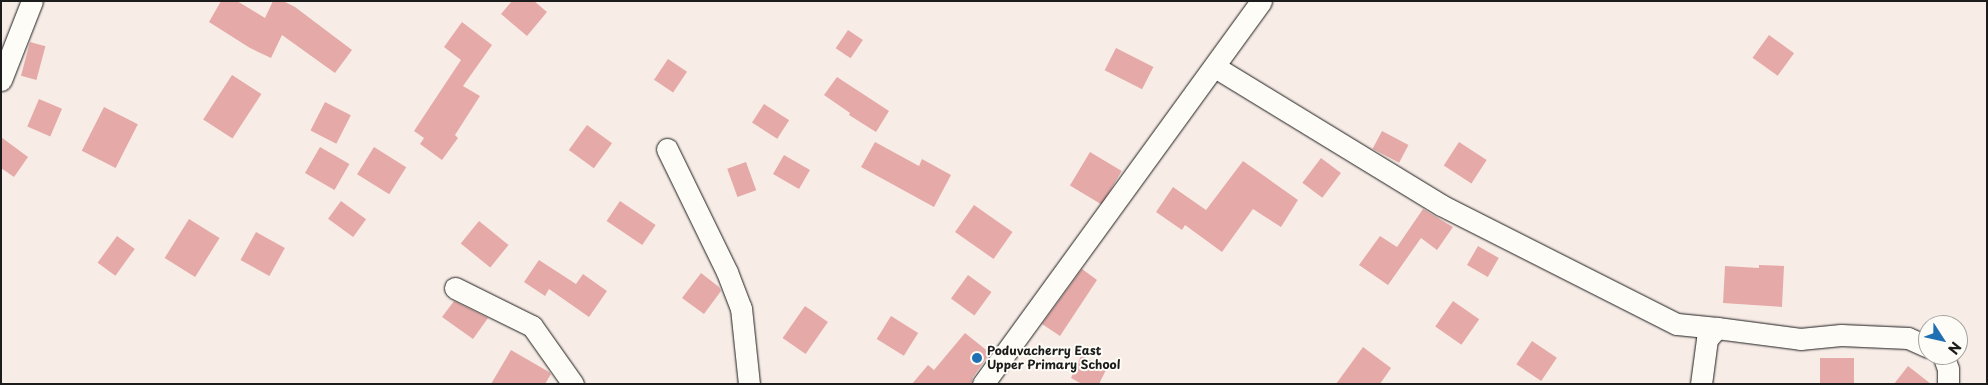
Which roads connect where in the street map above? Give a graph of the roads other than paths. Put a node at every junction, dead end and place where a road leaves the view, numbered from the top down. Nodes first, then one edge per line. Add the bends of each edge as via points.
1 (32, 1) edge
2 (1260, 1) edge
3 (1215, 66) junction
4 (1, 80) edge
5 (667, 149) dead end
6 (455, 288) dead end
7 (1717, 328) junction
8 (1918, 342) edge
9 (1947, 365) edge
10 (573, 384) edge
11 (749, 384) edge
12 (983, 384) edge
13 (1701, 384) edge
14 (1948, 384) edge

1 - 4 street
2 - 3 street
3 - 7 street via 1441,205 1677,324
3 - 12 street
5 - 11 street via 741,308
6 - 10 street via 532,326
7 - 8 street via 1800,339 1842,335 1908,338
7 - 13 street via 1706,339
9 - 14 street

